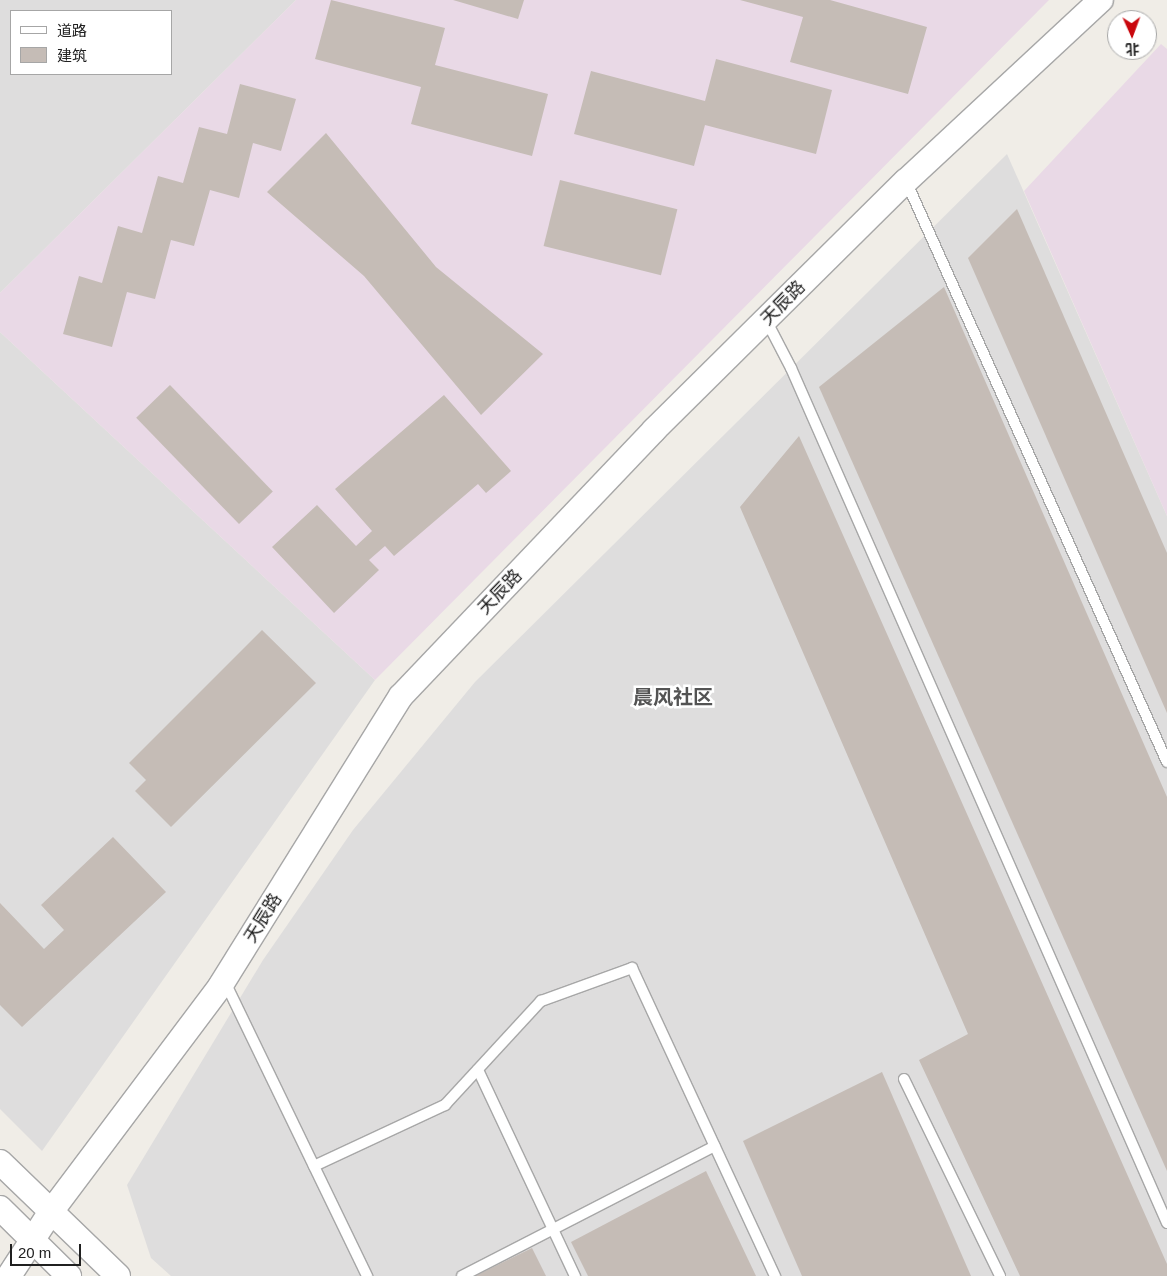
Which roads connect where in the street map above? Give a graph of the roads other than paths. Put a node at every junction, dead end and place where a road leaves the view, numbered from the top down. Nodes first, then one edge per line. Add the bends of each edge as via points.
1 (1101, 0) edge
2 (906, 181) junction
3 (766, 320) junction
4 (1167, 762) edge
5 (224, 979) junction
6 (478, 1070) junction
7 (904, 1079) dead end
8 (715, 1146) junction
9 (0, 1162) edge
10 (314, 1166) junction
11 (0, 1208) edge
12 (50, 1213) junction
13 (1167, 1223) edge
14 (553, 1229) junction
15 (32, 1240) junction
16 (9, 1276) edge
17 (69, 1276) edge
18 (118, 1276) edge
19 (367, 1276) edge
20 (462, 1276) edge
21 (575, 1276) edge
22 (775, 1276) edge
23 (1000, 1276) edge

1 - 2 street, 天辰路
2 - 3 street, 天辰路
2 - 4 lane
3 - 5 street, 天辰路 via 401,696
3 - 13 lane via 791,368
5 - 10 lane
5 - 12 street, 天辰路
6 - 8 lane via 541,1001 632,968
6 - 10 lane via 445,1105
6 - 14 lane
7 - 23 lane
8 - 14 lane
8 - 22 lane
9 - 12 street
10 - 19 lane
11 - 15 street
12 - 15 street, 天辰路
12 - 18 street
14 - 20 lane
14 - 21 lane
15 - 16 street, 天辰路
15 - 17 street

